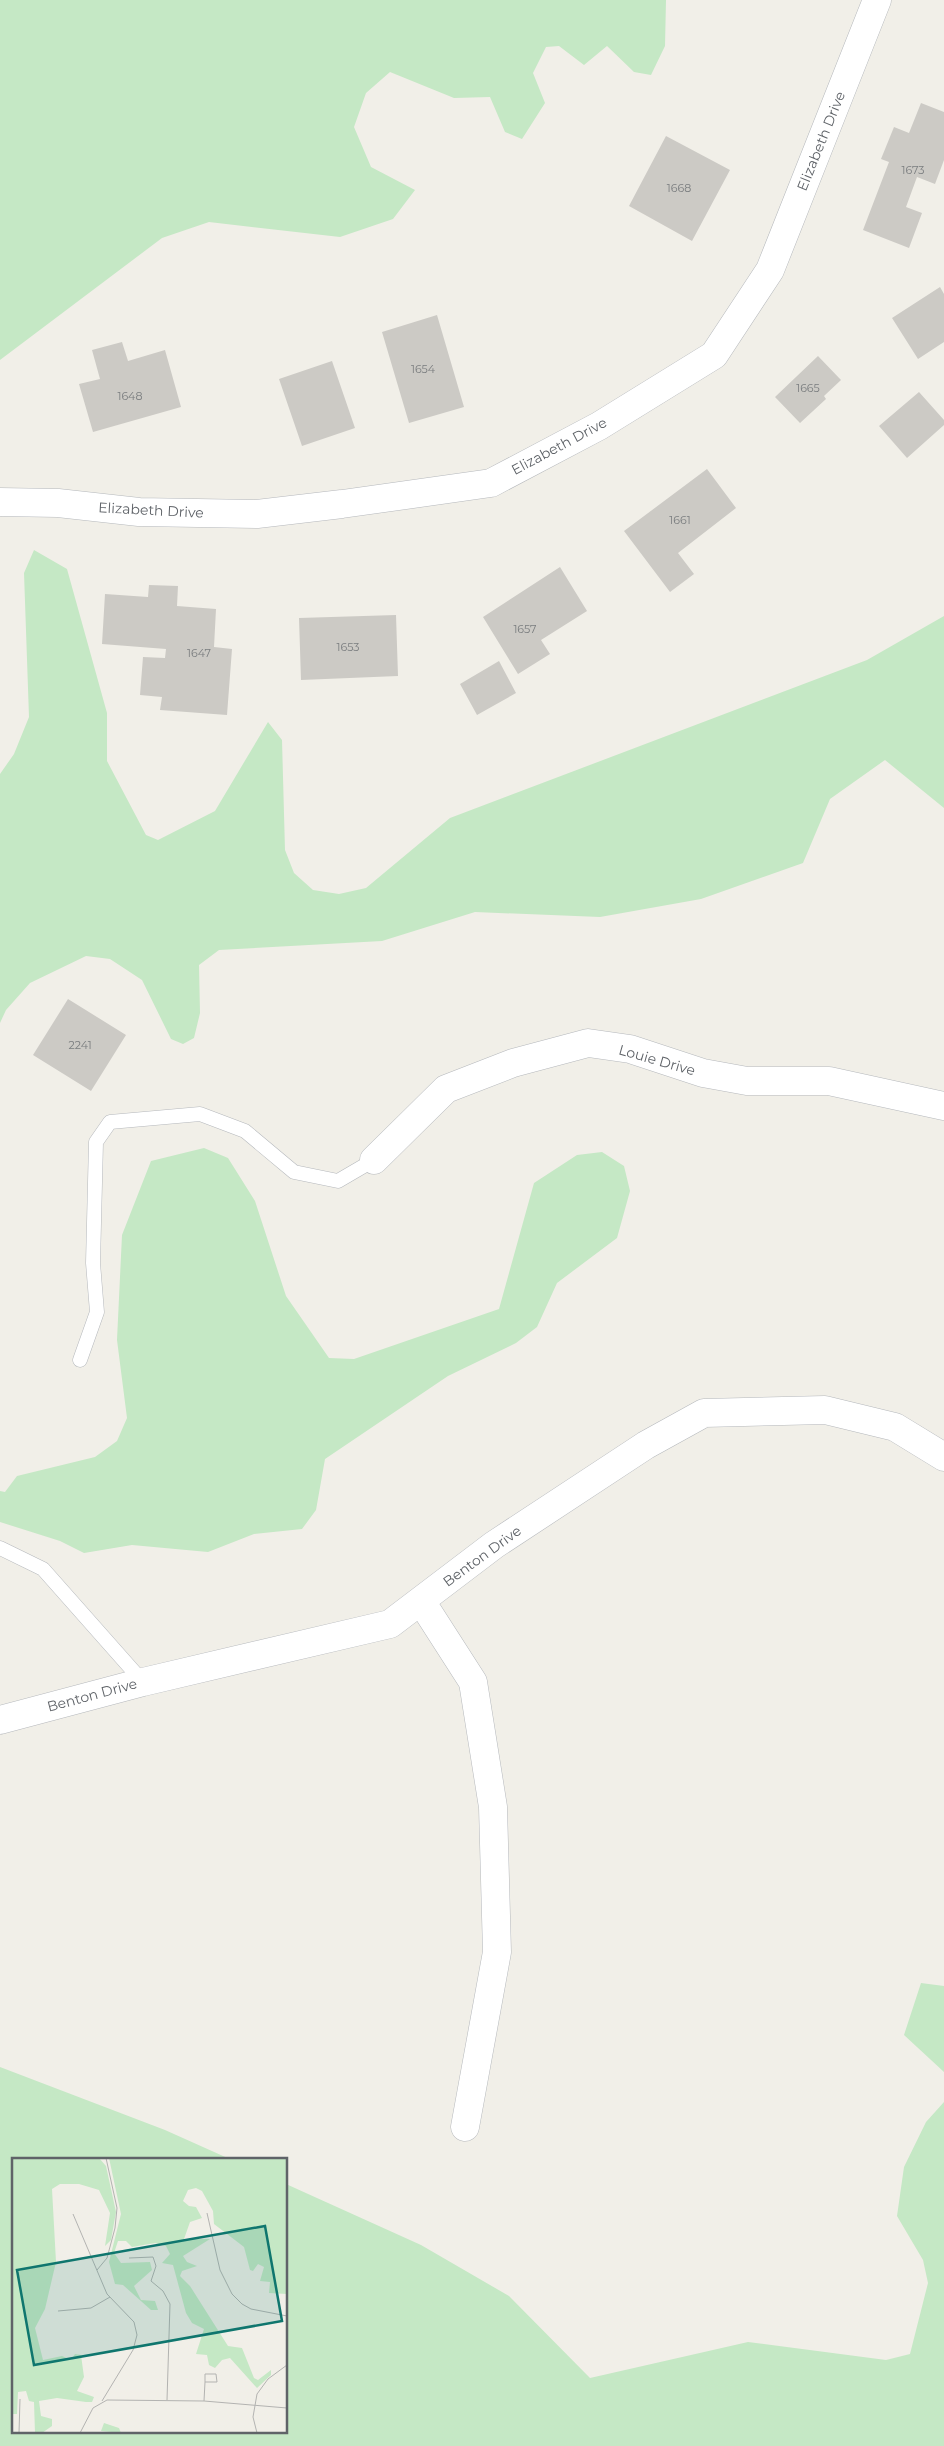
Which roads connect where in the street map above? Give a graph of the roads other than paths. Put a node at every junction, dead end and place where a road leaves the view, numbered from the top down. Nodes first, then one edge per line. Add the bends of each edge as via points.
1 (877, 0) edge
2 (0, 502) edge
3 (944, 1106) edge
4 (374, 1160) joint
5 (80, 1360) dead end
6 (944, 1457) edge
7 (0, 1548) edge
8 (421, 1601) junction
9 (143, 1682) junction
10 (0, 1720) edge
11 (465, 2127) dead end

1 - 2 street, Elizabeth Drive via 770,270 714,354 599,426 491,483 342,504 257,514 139,512 58,503
3 - 4 street, Louie Drive via 829,1081 747,1081 702,1073 630,1049 588,1044 513,1063 446,1089
4 - 5 lane via 338,1180 294,1172 245,1131 200,1114 110,1122 96,1142 92,1262 97,1312
6 - 8 street, Benton Drive via 895,1427 825,1410 704,1413 646,1446 494,1545
7 - 9 lane via 43,1569
8 - 9 street, Benton Drive via 390,1624
8 - 11 street via 473,1682 493,1807 497,1952
9 - 10 street, Benton Drive

